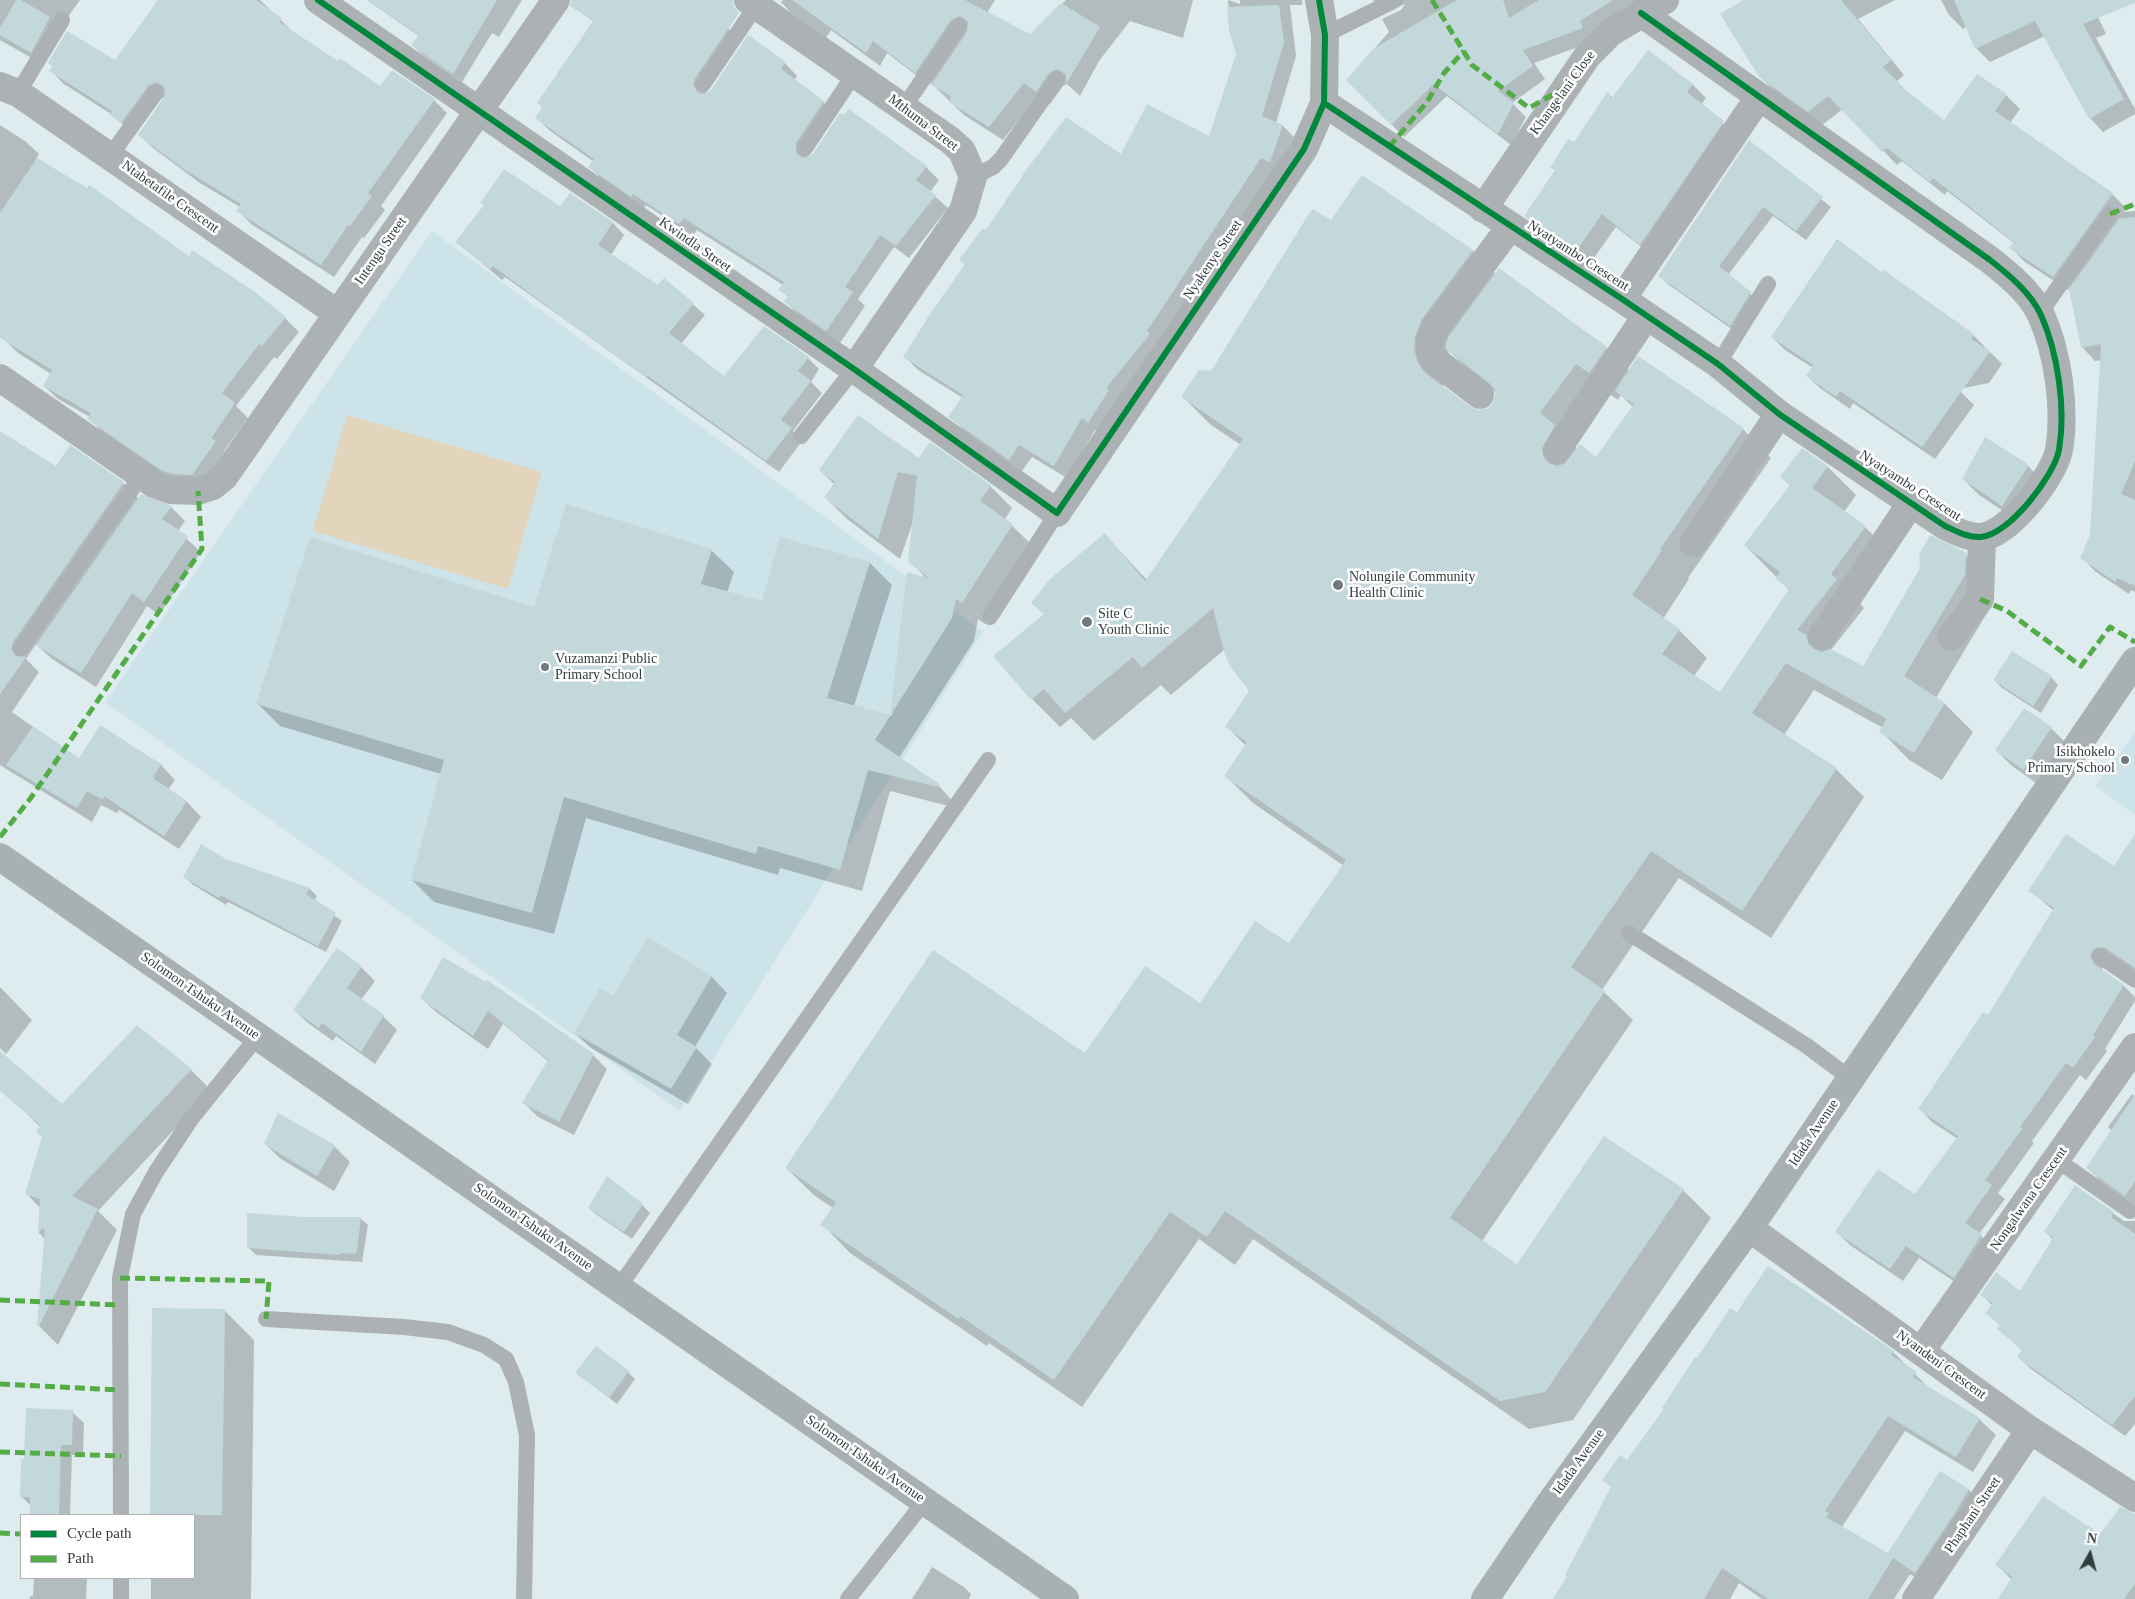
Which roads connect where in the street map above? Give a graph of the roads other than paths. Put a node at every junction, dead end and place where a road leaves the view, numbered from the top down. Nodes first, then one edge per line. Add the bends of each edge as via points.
1 (318, 0) edge
2 (556, 0) edge
3 (1319, 0) edge
4 (1395, 0) edge
5 (1665, 0) edge
6 (752, 3) edge
7 (1640, 13) junction
8 (62, 20) dead end
9 (959, 26) dead end
10 (1326, 36) junction
11 (855, 73) junction
12 (1057, 79) dead end
13 (703, 84) dead end
14 (9, 90) edge
15 (156, 92) dead end
16 (1759, 96) junction
17 (1324, 103) junction
18 (904, 107) junction
19 (479, 112) junction
20 (806, 148) dead end
21 (110, 156) junction
22 (974, 178) junction
23 (1483, 209) junction
24 (2110, 214) dead end
25 (1510, 227) junction
26 (1768, 284) dead end
27 (1622, 299) junction
28 (337, 313) junction
29 (2040, 313) junction
30 (1646, 316) junction
31 (1718, 364) junction
32 (854, 369) junction
33 (3, 386) edge
34 (1480, 395) dead end
35 (1779, 414) junction
36 (801, 436) dead end
37 (1557, 450) dead end
38 (141, 476) junction
39 (1911, 503) junction
40 (1057, 513) junction
41 (1982, 538) junction
42 (1692, 543) dead end
43 (990, 617) dead end
44 (1822, 636) dead end
45 (1951, 637) dead end
46 (22, 648) dead end
47 (2135, 660) edge
48 (988, 760) dead end
49 (0, 857) edge
50 (1629, 933) dead end
51 (2100, 956) dead end
52 (2135, 980) edge
53 (258, 1036) junction
54 (2132, 1059) edge
55 (1851, 1079) junction
56 (2056, 1160) junction
57 (2130, 1211) dead end
58 (1749, 1228) junction
59 (619, 1287) junction
60 (266, 1319) dead end
61 (1921, 1351) junction
62 (2030, 1430) junction
63 (2131, 1487) edge
64 (925, 1501) junction
65 (121, 1514) edge
66 (121, 1579) edge
67 (121, 1599) edge
68 (524, 1599) edge
69 (848, 1599) edge
70 (1065, 1599) edge
71 (1484, 1599) edge
72 (1916, 1599) edge

1 - 19 street, Kwindla Street
2 - 19 street, Intengu Street
3 - 10 street, Nyakenye Street
4 - 10 lane
5 - 7 street, Khangelani Close
6 - 11 street, Mthuma Street
6 - 13 lane
7 - 16 street
7 - 23 street, Khangelani Close via 1610,33 1588,55
8 - 14 lane
9 - 18 lane
10 - 17 street, Nyakenye Street
11 - 18 street, Mthuma Street
11 - 20 lane
12 - 22 lane via 1001,159
14 - 21 street, Ntabetafile Crescent
15 - 21 lane
16 - 27 street
16 - 29 street via 1990,260 2011,277
17 - 23 street, Nyatyambo Crescent
17 - 40 street, Nyakenye Street via 1304,149
18 - 22 street, Mthuma Street via 962,151
19 - 28 street, Intengu Street
19 - 32 street, Kwindla Street
21 - 28 street, Ntabetafile Crescent
22 - 32 street via 963,211
23 - 25 street, Nyatyambo Crescent
24 - 29 lane
25 - 27 street, Nyatyambo Crescent
25 - 34 street via 1435,328 1429,346 1434,360
26 - 31 lane
27 - 30 street, Nyatyambo Crescent
28 - 38 street, Intengu Street via 224,478 213,486 198,490 170,490
29 - 41 street via 2057,367 2059,450 2044,482 2022,510 1994,533
30 - 31 street, Nyatyambo Crescent
30 - 37 street
31 - 35 street, Nyatyambo Crescent
32 - 36 lane
32 - 40 street, Kwindla Street
33 - 38 street
35 - 39 street, Nyatyambo Crescent
35 - 42 street
38 - 46 lane
39 - 41 street, Nyatyambo Crescent via 1945,526
39 - 44 street
40 - 43 lane
41 - 45 street via 1980,599
47 - 55 street, Idada Avenue
48 - 59 lane
49 - 53 street, Solomon Tshuku Avenue
50 - 55 lane via 1807,1046
51 - 52 lane
53 - 59 street, Solomon Tshuku Avenue
53 - 65 lane via 192,1119 156,1172 133,1214 120,1278
54 - 56 street, Nongalwana Crescent
55 - 58 street, Idada Avenue
56 - 57 lane
56 - 61 street, Nongalwana Crescent
58 - 61 street, Nyandeni Crescent
58 - 71 street, Idada Avenue
59 - 64 street, Solomon Tshuku Avenue
60 - 68 lane via 448,1332 484,1345 506,1359 516,1382 527,1435
61 - 62 street, Nyandeni Crescent
62 - 63 street, Nyandeni Crescent
62 - 72 street, Phaphani Street
64 - 69 lane
64 - 70 street, Solomon Tshuku Avenue
66 - 67 lane

